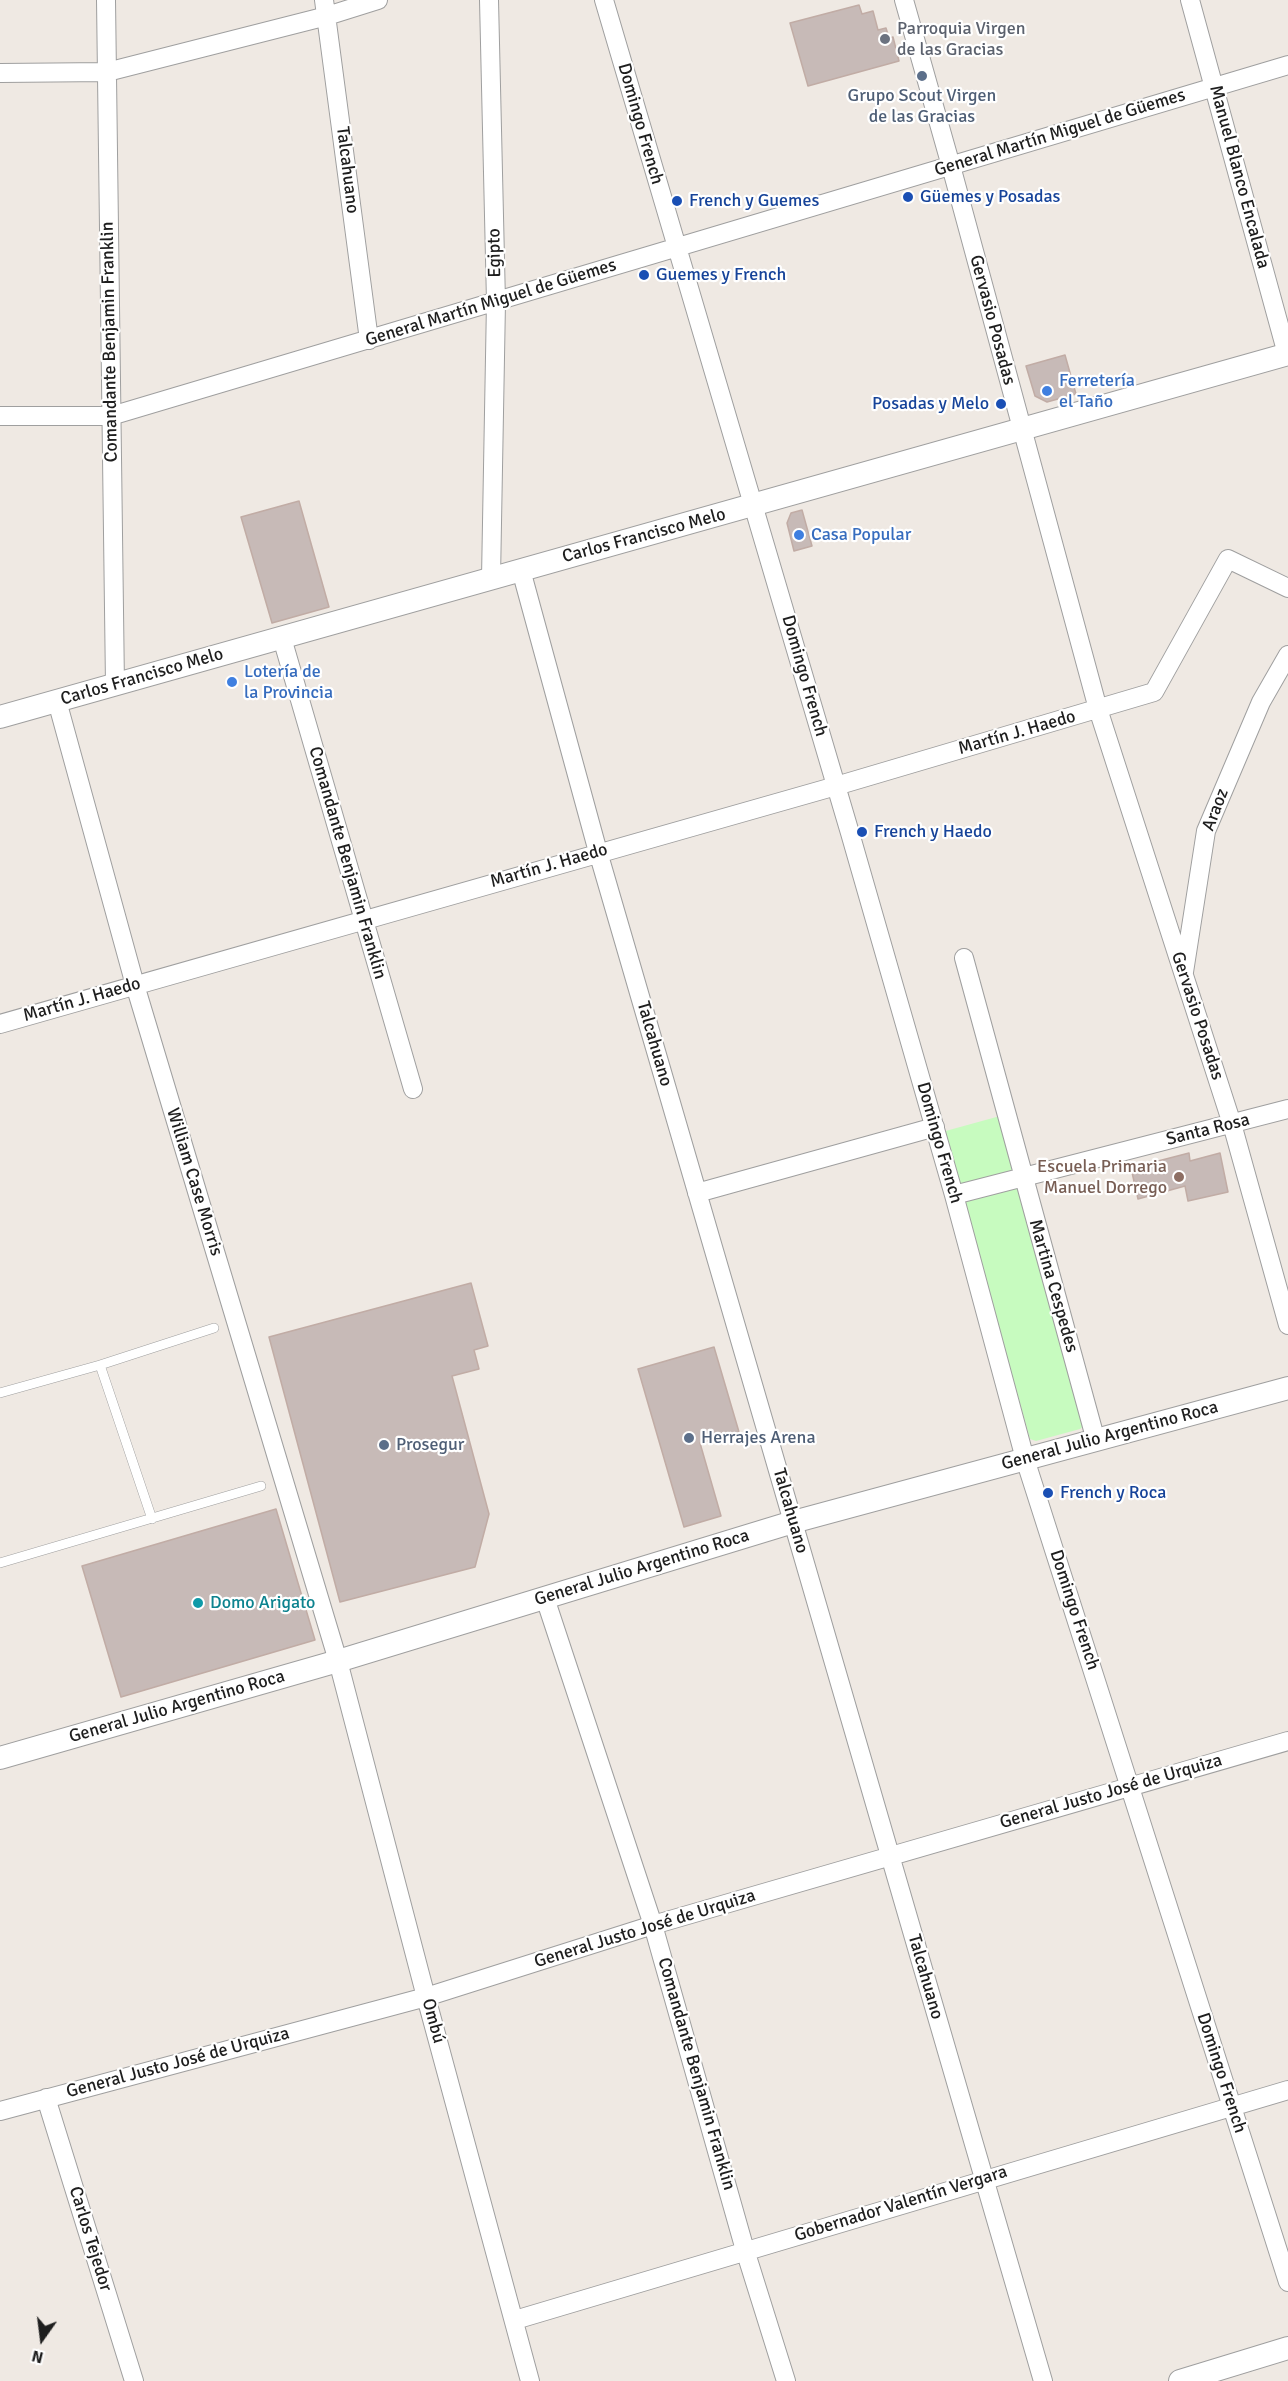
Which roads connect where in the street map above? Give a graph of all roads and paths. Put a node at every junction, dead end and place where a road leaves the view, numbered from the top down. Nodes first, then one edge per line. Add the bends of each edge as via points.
1 (106, 0) edge
2 (378, 0) edge
3 (489, 0) edge
4 (604, 0) edge
5 (904, 0) edge
6 (1190, 0) edge
7 (326, 8) edge
8 (1288, 66) edge
9 (107, 72) junction
10 (0, 73) edge
11 (1214, 86) junction
12 (951, 166) junction
13 (676, 248) junction
14 (496, 302) junction
15 (369, 340) junction
16 (1288, 354) edge
17 (0, 416) edge
18 (111, 416) junction
19 (1021, 429) junction
20 (754, 505) junction
21 (522, 570) junction
22 (492, 578) junction
23 (1288, 588) edge
24 (282, 638) junction
25 (1288, 655) edge
26 (115, 685) junction
27 (57, 701) junction
28 (1098, 709) junction
29 (0, 717) edge
30 (836, 786) junction
31 (598, 852) junction
32 (363, 919) junction
33 (964, 958) dead end
34 (1184, 977) junction
35 (135, 985) junction
36 (0, 1024) edge
37 (413, 1089) dead end
38 (1288, 1109) edge
39 (1232, 1124) junction
40 (935, 1127) junction
41 (1023, 1177) junction
42 (697, 1192) junction
43 (954, 1195) junction
44 (1288, 1325) edge
45 (214, 1328) dead end
46 (100, 1365) junction
47 (1288, 1388) edge
48 (0, 1392) edge
49 (1096, 1441) junction
50 (1026, 1459) junction
51 (261, 1486) dead end
52 (152, 1519) junction
53 (793, 1522) junction
54 (0, 1563) edge
55 (545, 1598) junction
56 (338, 1661) junction
57 (1288, 1741) edge
58 (0, 1758) edge
59 (1131, 1787) junction
60 (890, 1855) junction
61 (653, 1925) junction
62 (426, 1997) junction
63 (1288, 2090) edge
64 (46, 2098) junction
65 (1232, 2106) junction
66 (0, 2111) edge
67 (984, 2179) junction
68 (745, 2250) junction
69 (1288, 2282) edge
70 (515, 2320) junction
71 (1287, 2351) edge
72 (134, 2381) edge
73 (530, 2381) edge
74 (786, 2381) edge
75 (1043, 2381) edge
76 (1180, 2381) edge

1 - 9 street, Comandante Benjamin Franklin
2 - 7 street
3 - 14 street, Egipto
4 - 13 street, Domingo French
5 - 12 street, Gervasio Posadas
6 - 11 street, Manuel Blanco Encalada
7 - 9 street
7 - 15 street, Talcahuano
8 - 11 street, General Martín Miguel de Güemes
9 - 10 street
9 - 18 street, Comandante Benjamin Franklin
11 - 12 street, General Martín Miguel de Güemes
11 - 16 street, Manuel Blanco Encalada
12 - 13 street, General Martín Miguel de Güemes
12 - 19 street, Gervasio Posadas
13 - 14 street, General Martín Miguel de Güemes
13 - 20 street, Domingo French
14 - 15 street, General Martín Miguel de Güemes
14 - 22 street, Egipto
15 - 18 street, General Martín Miguel de Güemes
16 - 19 street, Carlos Francisco Melo
17 - 18 street, General Martín Miguel de Güemes
18 - 26 street, Comandante Benjamin Franklin
19 - 20 street, Carlos Francisco Melo
19 - 28 street, Gervasio Posadas
20 - 21 street, Carlos Francisco Melo
20 - 30 street, Domingo French
21 - 22 street, Carlos Francisco Melo
21 - 31 street, Talcahuano
22 - 24 street, Carlos Francisco Melo
23 - 28 street via 1228,559 1154,692
24 - 26 street, Carlos Francisco Melo
24 - 32 street, Comandante Benjamin Franklin
25 - 34 street, Araoz via 1261,702 1206,831
26 - 27 street, Carlos Francisco Melo
27 - 29 street, Carlos Francisco Melo
27 - 35 street, William Case Morris
28 - 30 street, Martín J. Haedo
28 - 34 street, Gervasio Posadas
30 - 31 street, Martín J. Haedo
30 - 40 street, Domingo French
31 - 32 street, Martín J. Haedo
31 - 42 street, Talcahuano
32 - 35 street, Martín J. Haedo
32 - 37 street, Comandante Benjamin Franklin
33 - 41 street, Martina Cespedes
34 - 39 street, Gervasio Posadas
35 - 36 street, Martín J. Haedo
35 - 56 street, William Case Morris
38 - 39 street, Santa Rosa
39 - 41 street, Santa Rosa
39 - 44 street, Gervasio Posadas
40 - 42 street
40 - 43 street, Domingo French
41 - 43 street, Santa Rosa
41 - 49 street, Martina Cespedes
42 - 53 street, Talcahuano
43 - 50 street, Domingo French
45 - 46 lane
46 - 48 lane
46 - 52 lane
47 - 49 street, General Julio Argentino Roca
49 - 50 street, General Julio Argentino Roca
50 - 53 street, General Julio Argentino Roca
50 - 59 street, Domingo French
51 - 52 lane
52 - 54 lane
53 - 55 street, General Julio Argentino Roca
53 - 60 street, Talcahuano
55 - 56 street, General Julio Argentino Roca
55 - 61 street, Comandante Benjamin Franklin
56 - 58 street, General Julio Argentino Roca
56 - 62 street, Ombú
57 - 59 street, General Justo José de Urquiza
59 - 60 street, General Justo José de Urquiza
59 - 65 street, Domingo French
60 - 61 street, General Justo José de Urquiza
60 - 67 street, Talcahuano
61 - 62 street, General Justo José de Urquiza
61 - 68 street, Comandante Benjamin Franklin
62 - 64 street, General Justo José de Urquiza
62 - 70 street, Ombú
63 - 65 street, Gobernador Valentín Vergara
64 - 66 street, General Justo José de Urquiza
64 - 72 street, Carlos Tejedor
65 - 67 street, Gobernador Valentín Vergara
65 - 69 street, Domingo French
67 - 68 street, Gobernador Valentín Vergara
67 - 75 street, Talcahuano
68 - 70 street, Gobernador Valentín Vergara
68 - 74 street, Comandante Benjamin Franklin
70 - 73 street, Ombú
71 - 76 street

